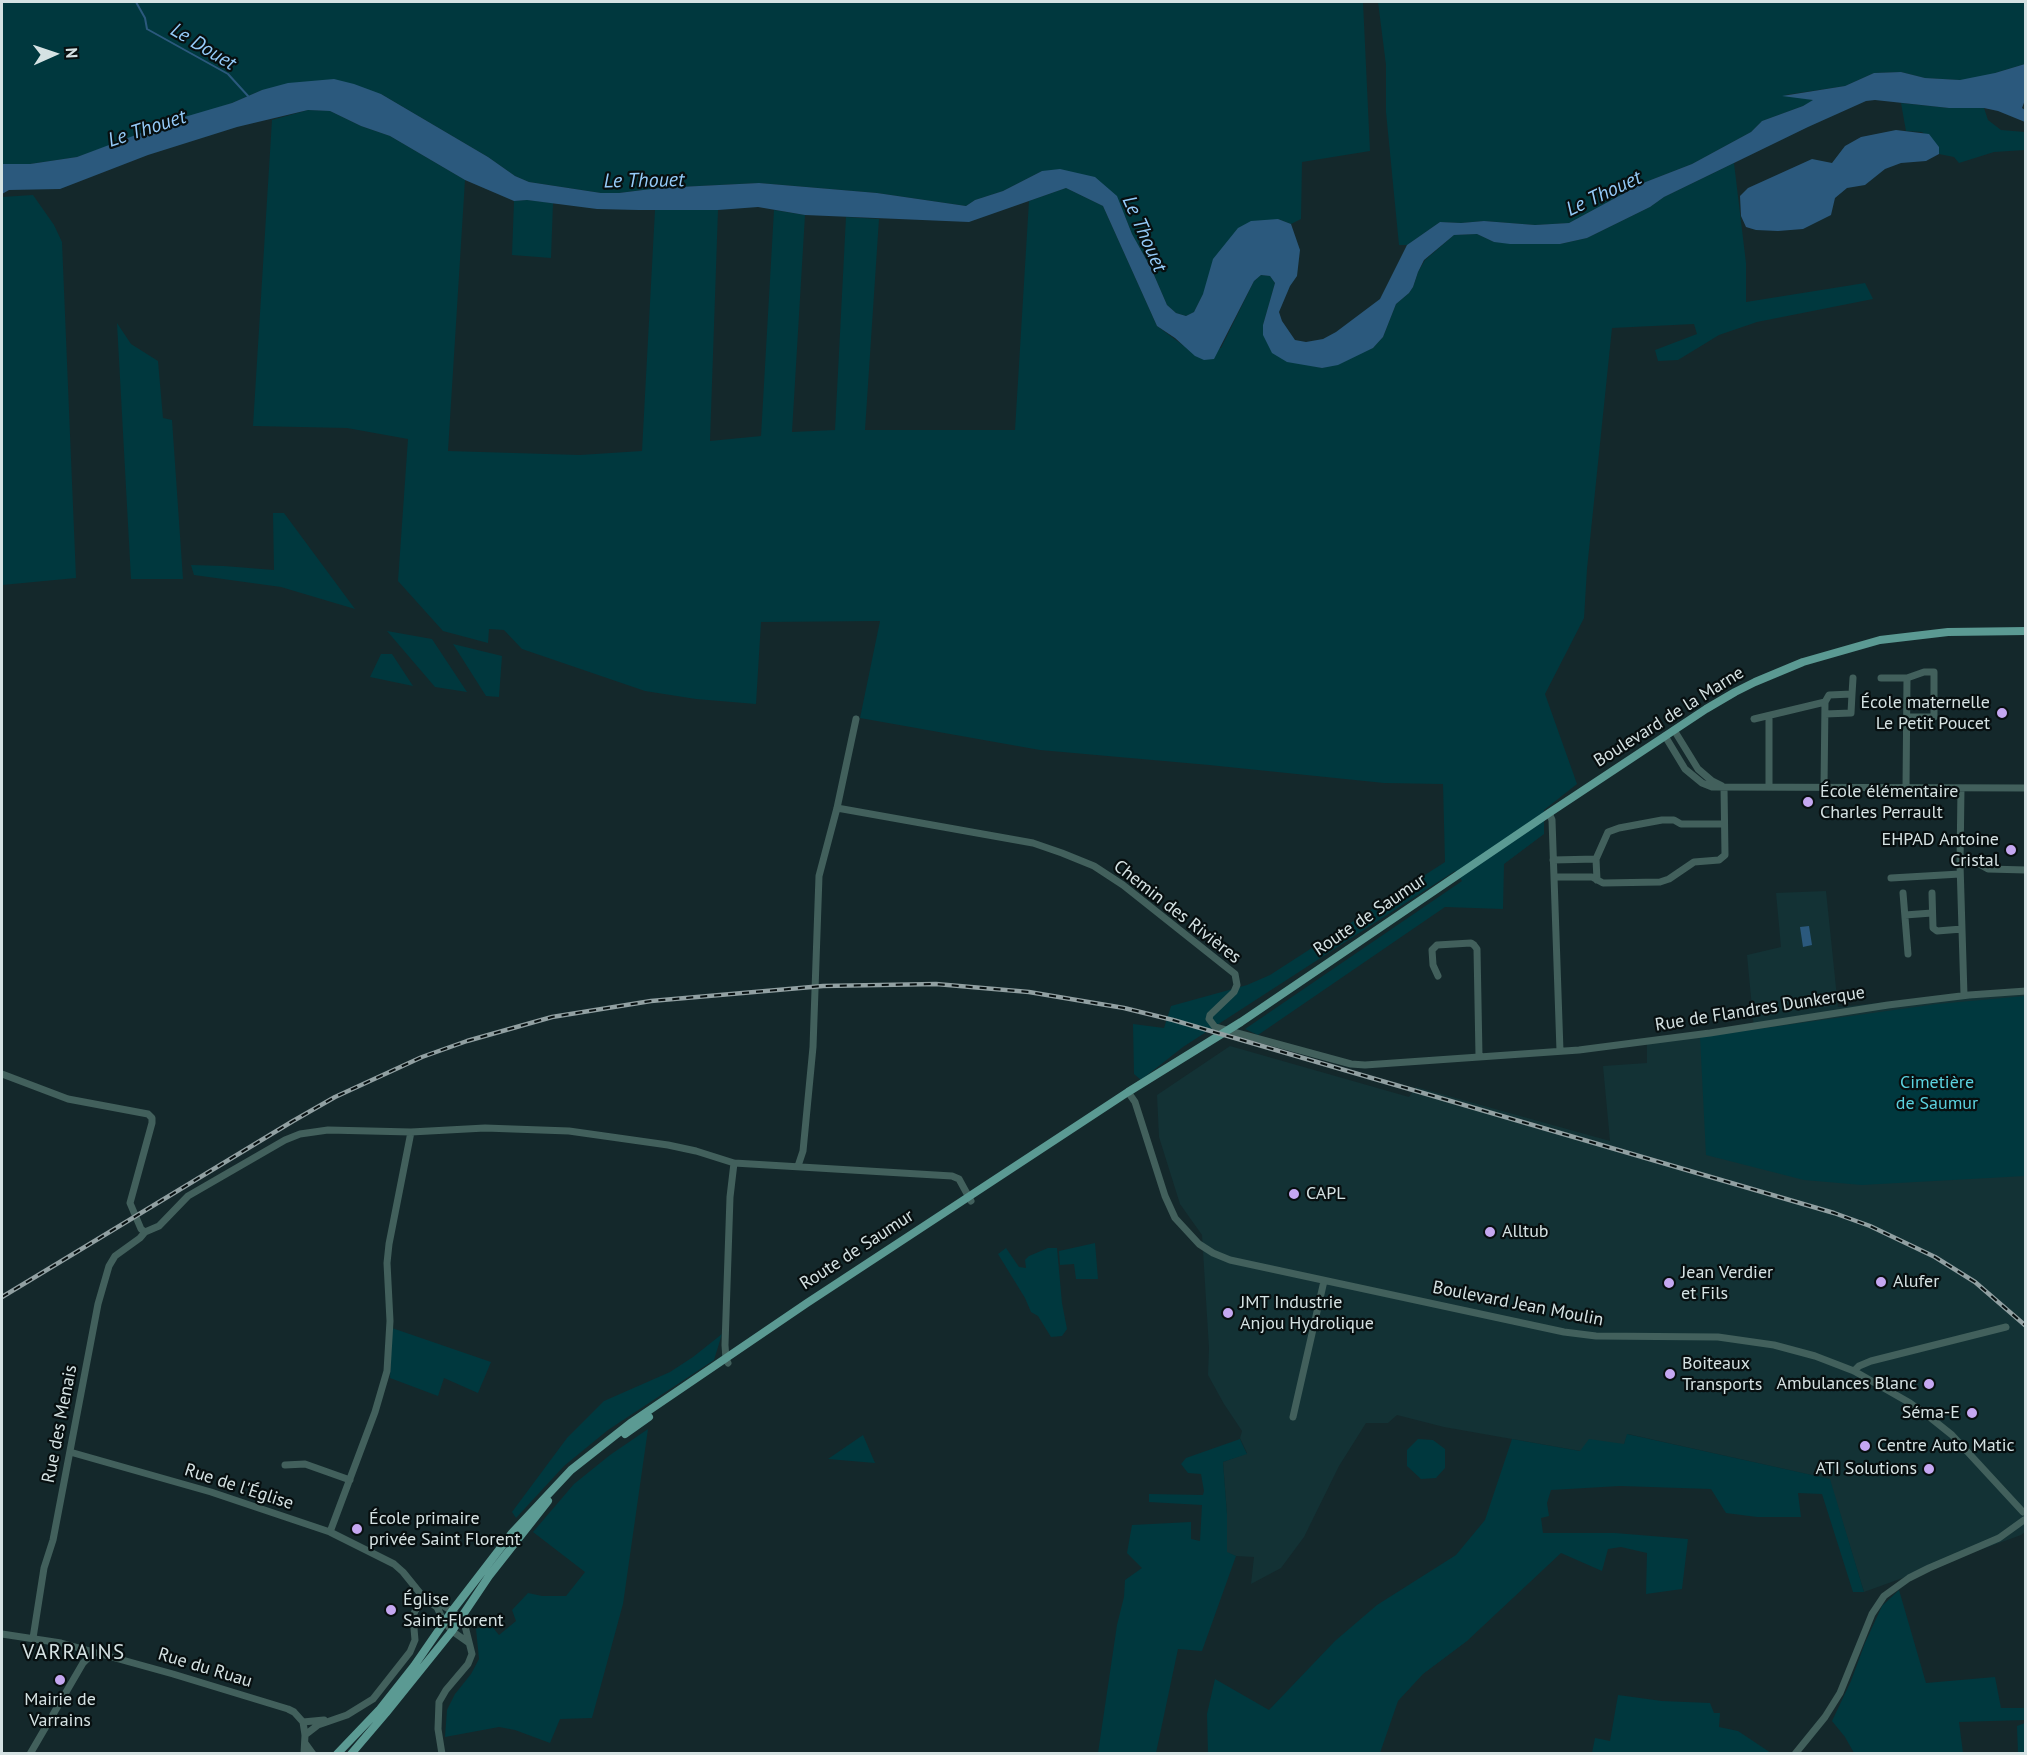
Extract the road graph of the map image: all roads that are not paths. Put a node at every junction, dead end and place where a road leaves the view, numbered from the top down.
1 (2025, 632) edge
2 (1852, 678) dead end
3 (1881, 678) dead end
4 (1907, 678) junction
5 (1852, 694) junction
6 (1825, 702) junction
7 (1825, 714) junction
8 (1770, 716) junction
9 (1906, 717) junction
10 (856, 719) dead end
11 (1754, 719) dead end
12 (1674, 730) junction
13 (1665, 736) junction
14 (1724, 787) junction
15 (1770, 787) junction
16 (1824, 788) junction
17 (1906, 788) junction
18 (1961, 788) junction
19 (2025, 788) edge
20 (837, 808) junction
21 (1549, 813) junction
22 (1724, 824) junction
23 (1596, 859) junction
24 (1553, 860) junction
25 (1960, 864) junction
26 (2025, 870) edge
27 (1960, 874) junction
28 (1554, 877) junction
29 (1891, 878) dead end
30 (1597, 880) junction
31 (1903, 893) dead end
32 (1932, 893) dead end
33 (1932, 913) junction
34 (1905, 915) junction
35 (1962, 929) junction
36 (1908, 954) dead end
37 (1438, 976) dead end
38 (2025, 991) edge
39 (1964, 995) junction
40 (1560, 1051) junction
41 (1479, 1056) junction
42 (2, 1074) edge
43 (1129, 1095) junction
44 (411, 1132) junction
45 (734, 1163) junction
46 (798, 1166) junction
47 (970, 1199) junction
48 (145, 1232) junction
49 (1324, 1281) junction
50 (2006, 1327) dead end
51 (727, 1361) junction
52 (1854, 1371) junction
53 (1293, 1417) dead end
54 (70, 1452) junction
55 (285, 1465) dead end
56 (350, 1480) junction
57 (541, 1504) junction
58 (2025, 1516) edge
59 (330, 1532) junction
60 (424, 1598) junction
61 (452, 1611) junction
62 (461, 1618) junction
63 (444, 1621) junction
64 (452, 1631) junction
65 (2, 1634) edge
66 (33, 1638) junction
67 (469, 1642) junction
68 (94, 1652) junction
69 (330, 1720) junction
70 (303, 1722) junction
71 (305, 1739) junction
72 (30, 1754) edge
73 (304, 1754) edge
74 (313, 1754) edge
75 (337, 1754) edge
76 (351, 1754) edge
77 (442, 1754) edge
78 (1795, 1754) edge

1 - 12 main road, Boulevard de la Marne
2 - 5 street
3 - 4 street
4 - 9 street
4 - 9 street
5 - 6 street
5 - 7 street
6 - 7 street
6 - 8 street
7 - 16 street
8 - 11 street
8 - 15 street
9 - 17 street
10 - 20 street
12 - 13 main road, Boulevard de la Marne
12 - 14 street
13 - 14 street
13 - 21 main road, Boulevard de la Marne
14 - 15 street
14 - 22 street
15 - 16 street
16 - 17 street
17 - 18 street
18 - 19 street
18 - 25 street
20 - 41 street, Chemin des Rivières
20 - 46 street
21 - 24 street
21 - 43 main road, Route de Saumur
22 - 23 street
22 - 30 street
23 - 24 street
23 - 30 street
24 - 28 street
25 - 26 street
25 - 27 street
27 - 29 street
27 - 35 street
28 - 30 street
28 - 40 street
31 - 34 street
32 - 33 street
33 - 34 street
33 - 35 street
34 - 36 street
35 - 39 street
37 - 41 street
38 - 39 street, Rue de Flandres Dunkerque
39 - 40 street, Rue de Flandres Dunkerque
40 - 41 street, Chemin des Rivières
42 - 48 street
43 - 47 main road, Route de Saumur
43 - 49 street, Boulevard Jean Moulin
44 - 45 street, Rue des Menais
44 - 48 street, Rue des Menais
44 - 56 street
45 - 46 street, Rue des Menais
45 - 51 street
46 - 47 street, Rue des Menais
47 - 51 main road, Route de Saumur
48 - 54 street, Rue des Menais
49 - 52 street, Boulevard Jean Moulin
49 - 53 street
50 - 52 street
51 - 57 main road, Route de Saumur
52 - 58 street, Boulevard Jean Moulin
54 - 59 street, Rue de l'Église
54 - 66 street, Rue des Menais
55 - 56 street
56 - 59 street
57 - 61 main road
57 - 62 main road
58 - 78 street
59 - 60 street, Rue de l'Église
60 - 61 street
60 - 63 street
60 - 69 street
61 - 62 street
61 - 63 main road
62 - 64 main road
62 - 67 street
63 - 64 street
63 - 75 main road
64 - 67 street
64 - 76 main road
65 - 66 street, Rue du Ruau
66 - 68 street, Rue du Ruau
67 - 77 street
68 - 70 street, Rue du Ruau
68 - 72 street
69 - 70 street
69 - 71 street
70 - 71 street
71 - 73 street
71 - 74 street

